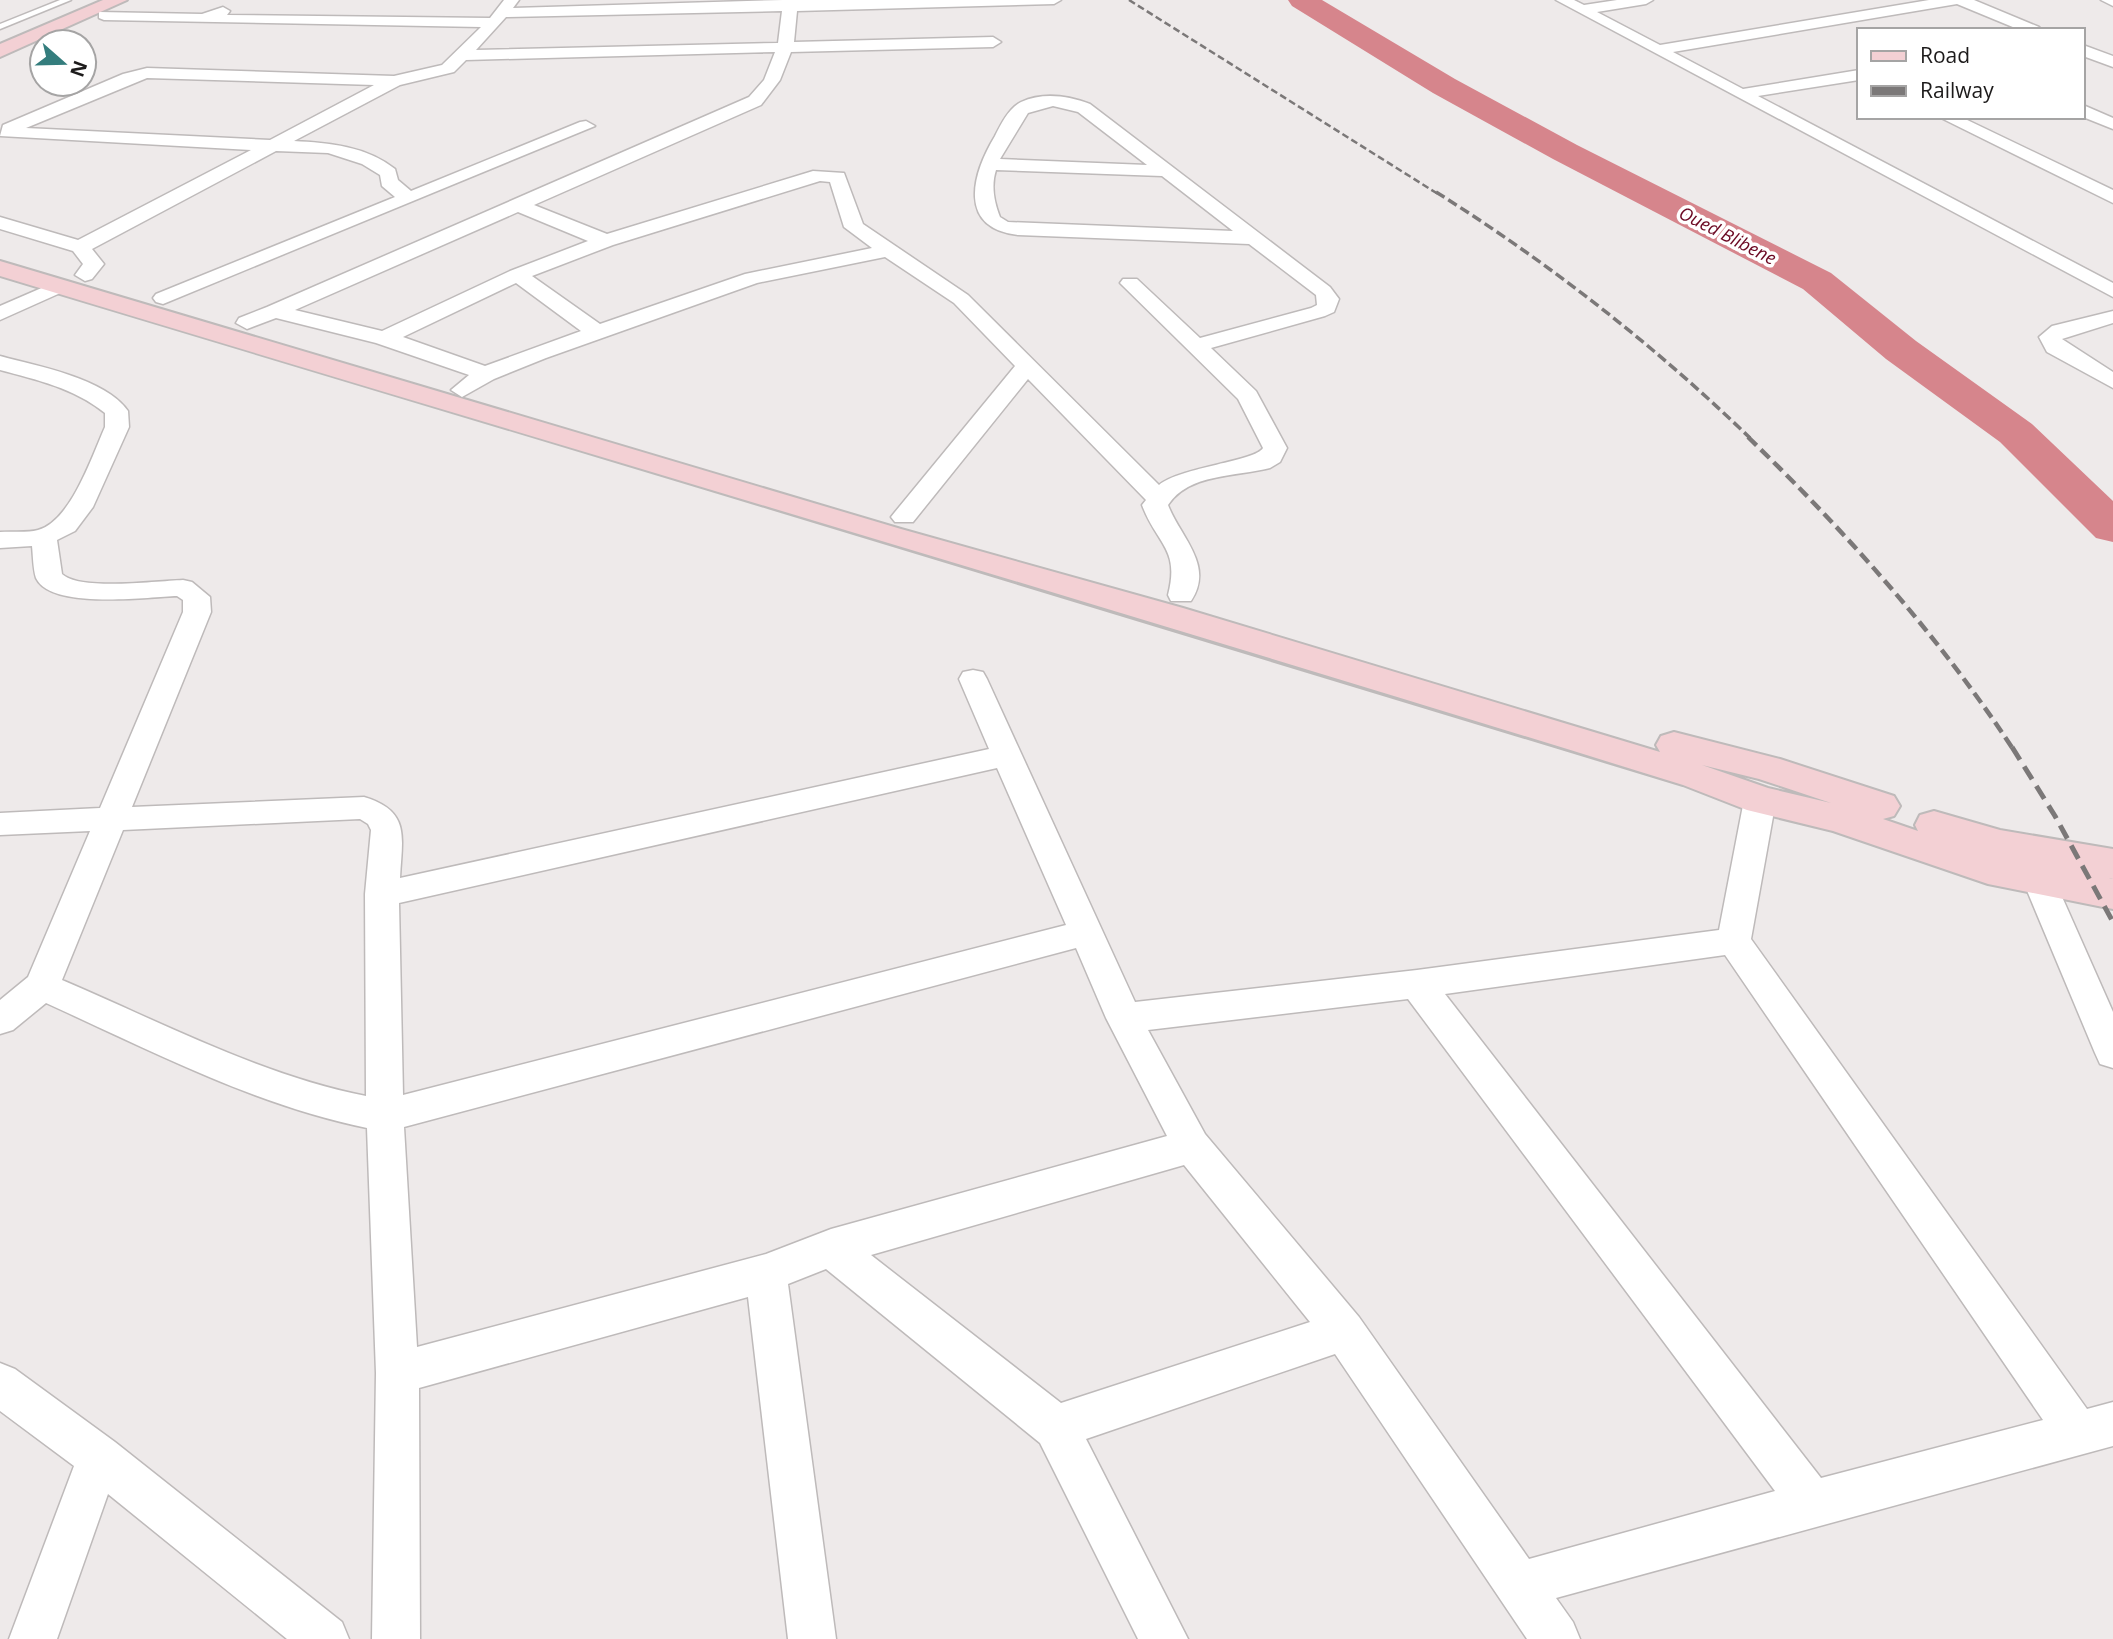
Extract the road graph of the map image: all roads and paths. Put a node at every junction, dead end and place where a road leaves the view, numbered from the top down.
1 (67, 0) edge
2 (118, 0) edge
3 (139, 0) edge
4 (1054, 0) edge
5 (1563, 0) edge
6 (1646, 0) edge
7 (1955, 0) edge
8 (1961, 0) edge
9 (2108, 0) edge
10 (2113, 2) edge
11 (790, 4) edge
12 (239, 5) dead end
13 (1581, 10) junction
14 (503, 12) edge
15 (104, 15) junction
16 (204, 19) junction
17 (0, 27) edge
18 (74, 28) edge
19 (2029, 28) edge
20 (993, 42) dead end
21 (28, 48) edge
22 (784, 48) junction
23 (1658, 50) junction
24 (0, 51) edge
25 (2085, 51) edge
26 (464, 55) junction
27 (0, 61) edge
28 (2113, 62) edge
29 (1857, 75) edge
30 (395, 81) junction
31 (1742, 94) junction
32 (2085, 111) edge
33 (1951, 119) edge
34 (2113, 124) edge
35 (586, 127) dead end
36 (2, 132) edge
37 (274, 145) junction
38 (990, 164) junction
39 (1166, 171) junction
40 (2113, 197) edge
41 (408, 198) junction
42 (518, 205) junction
43 (0, 223) edge
44 (1254, 239) junction
45 (606, 241) junction
46 (0, 251) edge
47 (886, 251) junction
48 (0, 268) edge
49 (72, 275) junction
50 (517, 275) junction
51 (1130, 283) dead end
52 (2113, 291) edge
53 (163, 298) junction
54 (0, 314) edge
55 (260, 317) junction
56 (2113, 317) edge
57 (596, 331) junction
58 (384, 338) junction
59 (1197, 345) junction
60 (0, 363) edge
61 (1027, 366) junction
62 (2113, 381) edge
63 (474, 382) junction
64 (1158, 498) junction
65 (899, 525) junction
66 (44, 537) junction
67 (0, 540) edge
68 (1181, 596) junction
69 (973, 679) dead end
70 (1008, 755) junction
71 (1761, 787) junction
72 (113, 819) junction
73 (0, 824) edge
74 (2113, 864) edge
75 (2039, 881) junction
76 (382, 894) junction
77 (2113, 894) edge
78 (1088, 932) junction
79 (1734, 941) junction
80 (1417, 984) junction
81 (42, 986) junction
82 (1124, 1018) junction
83 (0, 1020) edge
84 (2113, 1052) edge
85 (385, 1116) junction
86 (1192, 1146) junction
87 (831, 1248) junction
88 (766, 1273) junction
89 (1344, 1331) junction
90 (397, 1373) junction
91 (0, 1384) edge
92 (1056, 1427) junction
93 (2095, 1429) edge
94 (99, 1458) junction
95 (1812, 1503) junction
96 (1519, 1585) junction
97 (33, 1639) edge
98 (325, 1639) edge
99 (396, 1639) edge
100 (812, 1639) edge
101 (1164, 1639) edge
102 (1556, 1639) edge

1 - 17 lane
2 - 24 main road
3 - 15 main road
4 - 11 street
5 - 13 street
6 - 13 street
7 - 23 street
8 - 19 street
9 - 10 street
11 - 14 street
11 - 22 street
12 - 16 street
13 - 23 street
14 - 16 street
14 - 26 street
15 - 16 street
15 - 18 main road
20 - 22 street
21 - 27 main road
22 - 26 street
22 - 42 street
23 - 31 street
25 - 28 street
26 - 30 street
29 - 31 street
30 - 36 street
30 - 37 street
31 - 52 street
32 - 34 street
33 - 40 street
35 - 41 street
36 - 37 street
37 - 41 street
37 - 49 street
38 - 39 street
38 - 39 street
38 - 44 street
39 - 44 street
41 - 53 street
42 - 45 street
42 - 55 street
43 - 49 street
44 - 59 street
45 - 47 street
45 - 50 street
46 - 49 main road
47 - 57 street
47 - 61 street
48 - 49 main road
49 - 53 main road
49 - 54 street
49 - 65 main road
50 - 57 street
50 - 58 street
51 - 59 street
53 - 55 main road
55 - 58 street
55 - 63 main road
56 - 62 street
57 - 63 street
58 - 63 street
59 - 64 street
60 - 66 street
61 - 64 street
61 - 65 street
63 - 65 main road
64 - 68 street
65 - 68 main road
65 - 71 main road
66 - 67 street
66 - 72 street
68 - 71 main road
69 - 70 street
70 - 76 street
70 - 78 street
71 - 74 main road
71 - 75 main road
71 - 79 street
72 - 73 street
72 - 76 street
72 - 81 street
75 - 77 main road
75 - 84 street
76 - 85 street
78 - 82 street
78 - 85 street
79 - 80 street
79 - 93 street
80 - 82 street
80 - 95 street
81 - 83 street
81 - 85 street
82 - 86 street
85 - 90 street
86 - 87 street
86 - 89 street
87 - 88 street
87 - 92 street
88 - 90 street
88 - 100 street
89 - 92 street
89 - 96 street
90 - 99 street
91 - 94 street
92 - 101 street
93 - 95 street
94 - 97 street
94 - 98 street
95 - 96 street
96 - 102 street

